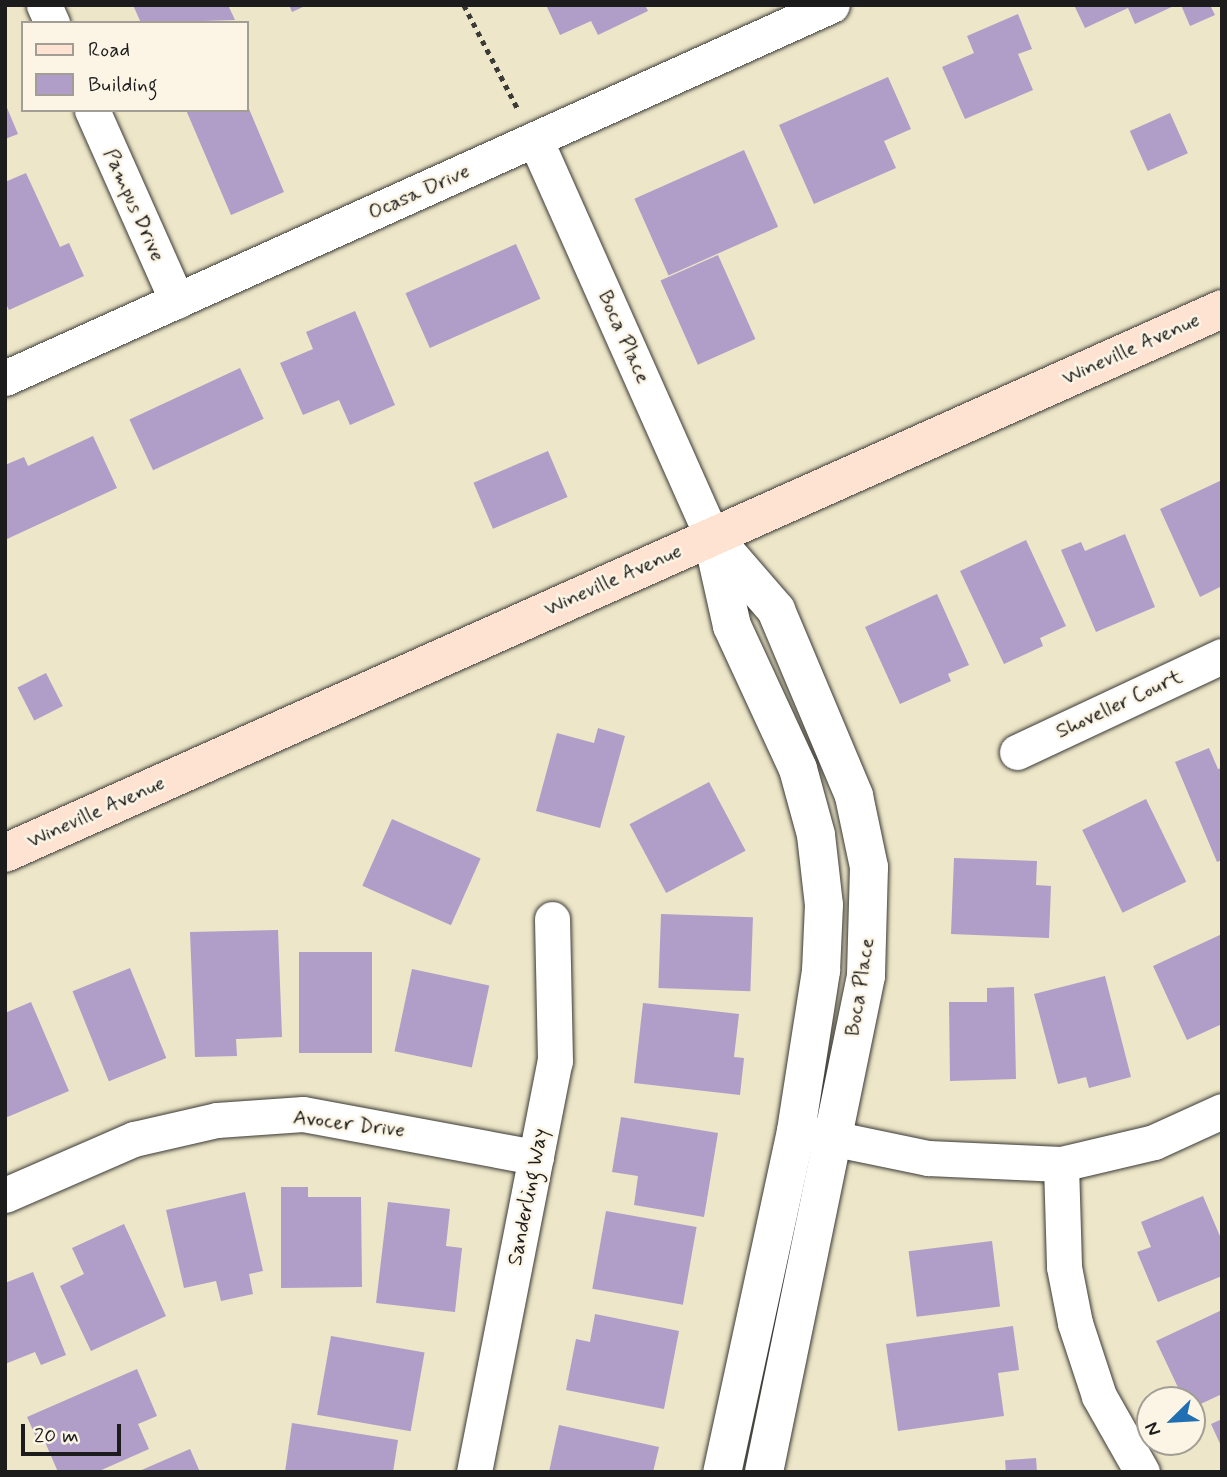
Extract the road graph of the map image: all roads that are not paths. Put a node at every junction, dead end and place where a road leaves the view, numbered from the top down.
1 (44, 5) edge
2 (832, 5) edge
3 (51, 21) edge
4 (93, 112) edge
5 (535, 139) junction
6 (177, 300) junction
7 (1222, 309) edge
8 (5, 378) edge
9 (712, 536) junction
10 (1222, 656) edge
11 (1017, 752) dead end
12 (5, 853) edge
13 (552, 919) dead end
14 (1222, 1111) edge
15 (813, 1135) junction
16 (536, 1157) junction
17 (1061, 1164) junction
18 (5, 1195) edge
19 (474, 1472) edge
20 (722, 1472) edge
21 (764, 1472) edge
22 (1142, 1472) edge

1 - 3 street
2 - 5 street, Ocasa Drive
4 - 6 street, Pampus Drive
5 - 6 street, Ocasa Drive
5 - 9 street, Boca Place
6 - 8 street, Ocasa Drive
7 - 9 main road, Wineville Avenue
9 - 12 main road, Wineville Avenue
9 - 15 street, Boca Place
10 - 11 street, Shoveller Court
13 - 16 street, Sanderling Way
14 - 17 street
15 - 17 street
15 - 20 street, Boca Place
15 - 21 street, Boca Place
16 - 18 street, Avocer Drive
16 - 19 street, Sanderling Way
17 - 22 street

